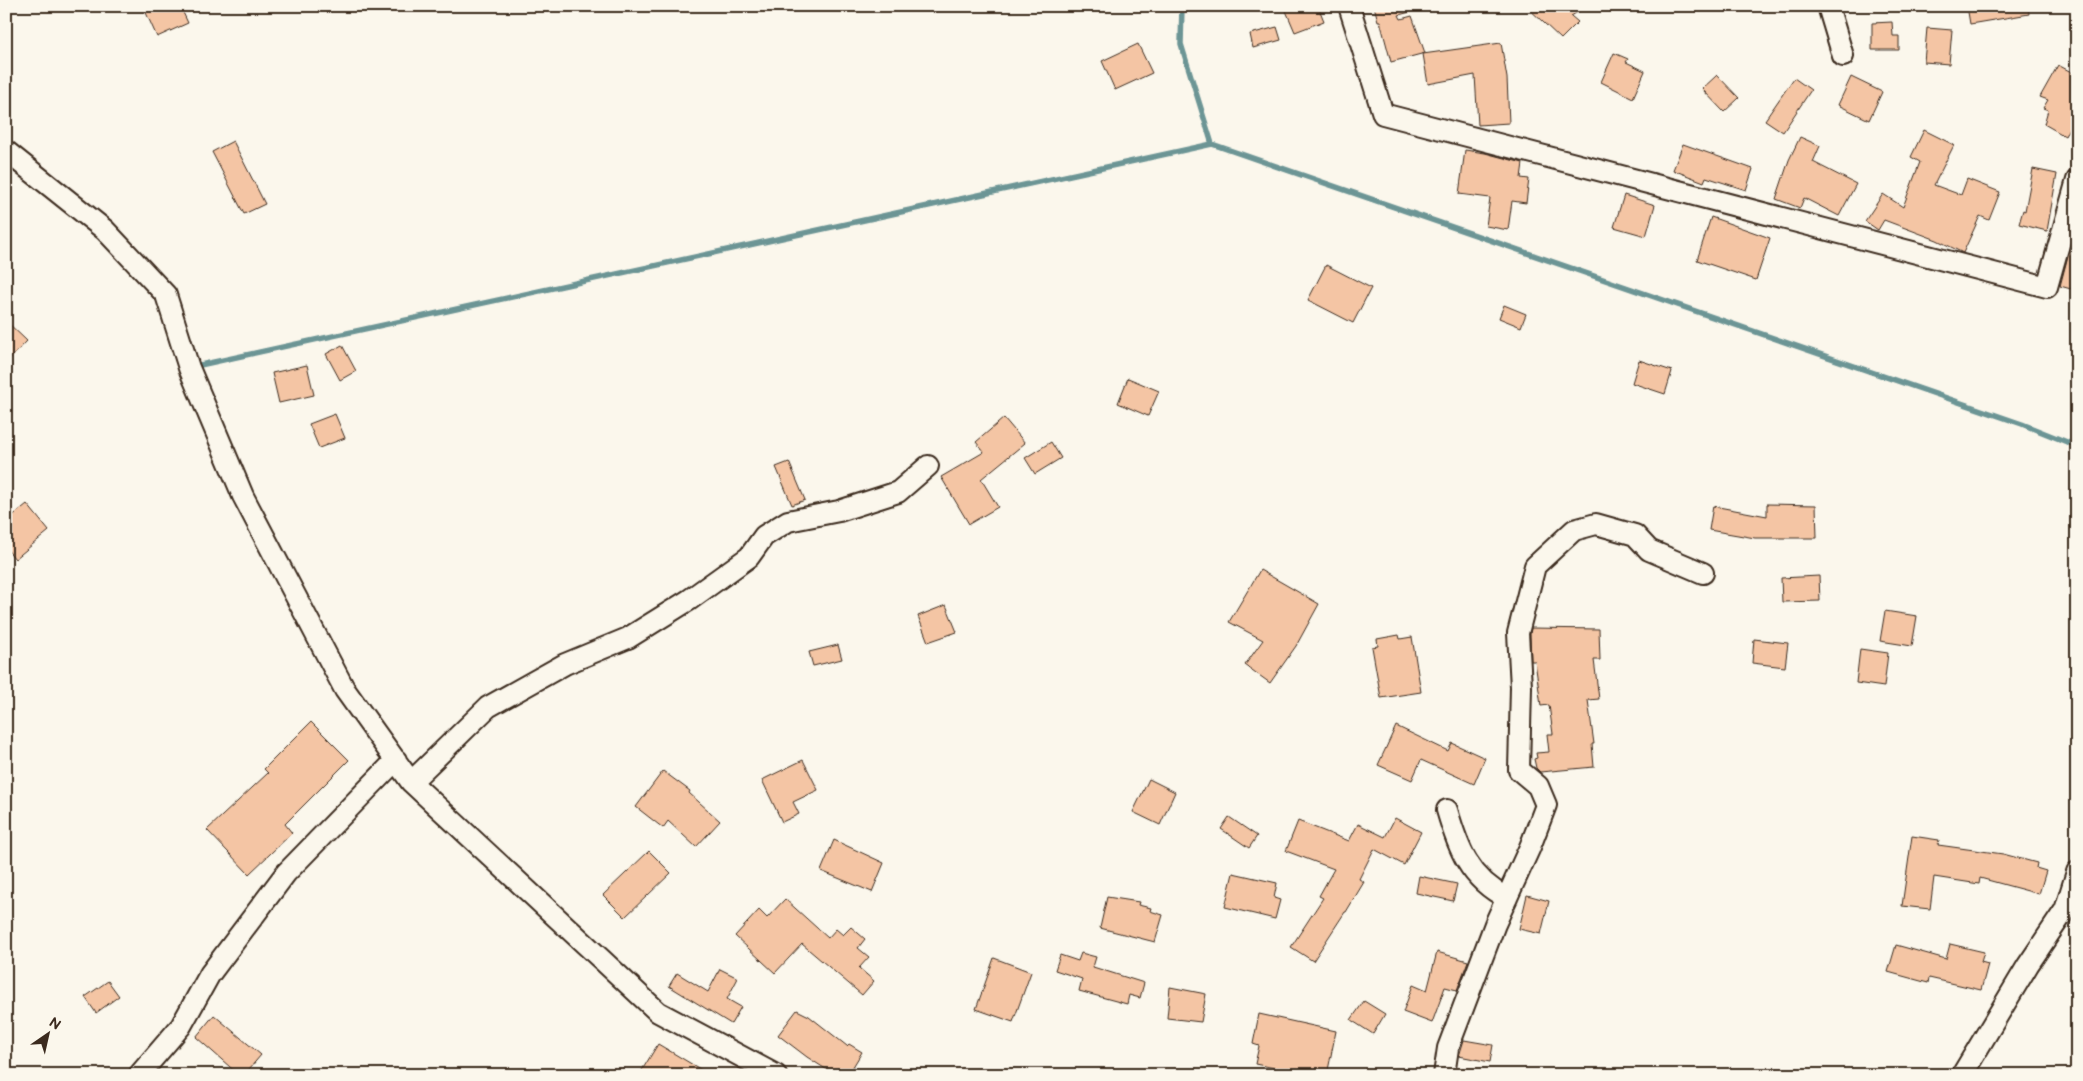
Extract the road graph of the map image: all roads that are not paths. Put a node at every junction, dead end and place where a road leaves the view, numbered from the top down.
1 (1350, 6) edge
2 (1828, 6) edge
3 (1843, 56) dead end
4 (6, 151) edge
5 (2077, 180) edge
6 (928, 466) dead end
7 (1702, 573) dead end
8 (396, 760) junction
9 (411, 782) junction
10 (1448, 810) dead end
11 (2077, 872) edge
12 (1507, 898) junction
13 (139, 1075) edge
14 (776, 1075) edge
15 (1444, 1075) edge
16 (1962, 1075) edge

1 - 5 street
2 - 3 street
4 - 8 street
6 - 9 street
7 - 12 street
8 - 9 street
8 - 13 street
9 - 14 street
10 - 12 street
11 - 16 street
12 - 15 street

